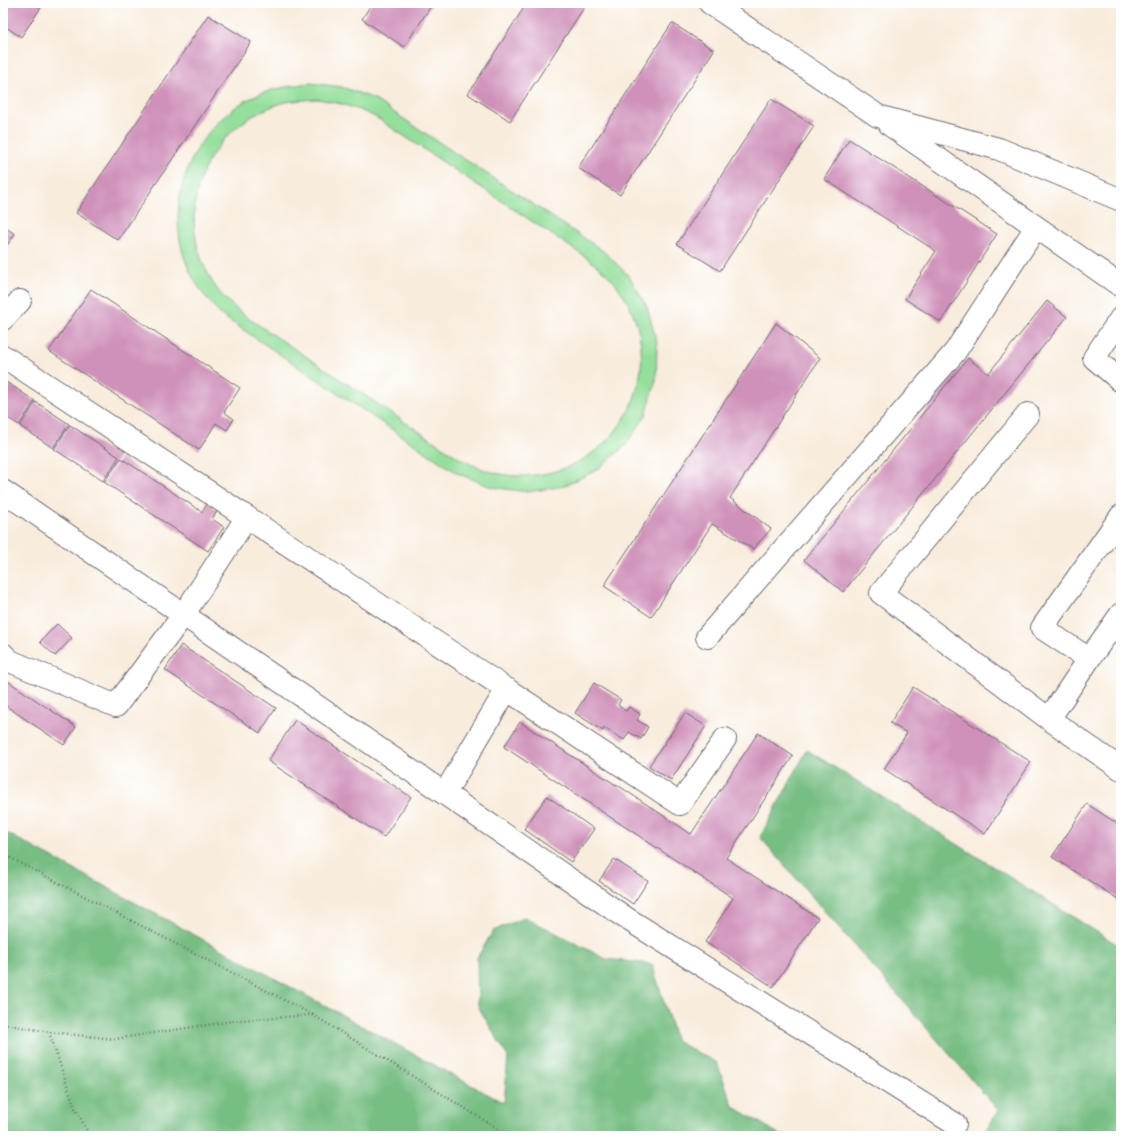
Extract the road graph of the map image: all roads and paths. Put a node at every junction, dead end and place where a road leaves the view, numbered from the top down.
1 (710, 3) edge
2 (878, 116) junction
3 (1121, 200) edge
4 (1036, 227) junction
5 (1121, 286) edge
6 (20, 301) dead end
7 (1121, 318) edge
8 (3, 320) edge
9 (3, 356) edge
10 (1121, 381) edge
11 (1028, 414) dead end
12 (3, 491) edge
13 (1121, 516) edge
14 (247, 517) junction
15 (184, 614) junction
16 (1121, 614) edge
17 (707, 637) dead end
18 (3, 654) edge
19 (1089, 659) junction
20 (507, 689) junction
21 (1049, 719) junction
22 (724, 739) dead end
23 (1121, 769) edge
24 (445, 793) junction
25 (3, 854) edge
26 (313, 1015) junction
27 (3, 1024) edge
28 (49, 1032) junction
29 (955, 1124) dead end
30 (90, 1136) edge
31 (510, 1136) edge

1 - 2 lane
2 - 3 lane
2 - 4 lane
4 - 5 lane
4 - 17 lane
6 - 8 lane
7 - 10 lane
9 - 14 lane
11 - 21 lane
12 - 15 lane
13 - 19 lane
14 - 15 lane
14 - 20 lane
15 - 18 lane
15 - 24 lane
16 - 19 lane
19 - 21 lane
20 - 22 lane
20 - 24 lane
21 - 23 lane
24 - 29 lane
25 - 26 path
26 - 28 path
26 - 31 path
27 - 28 path
28 - 30 path

